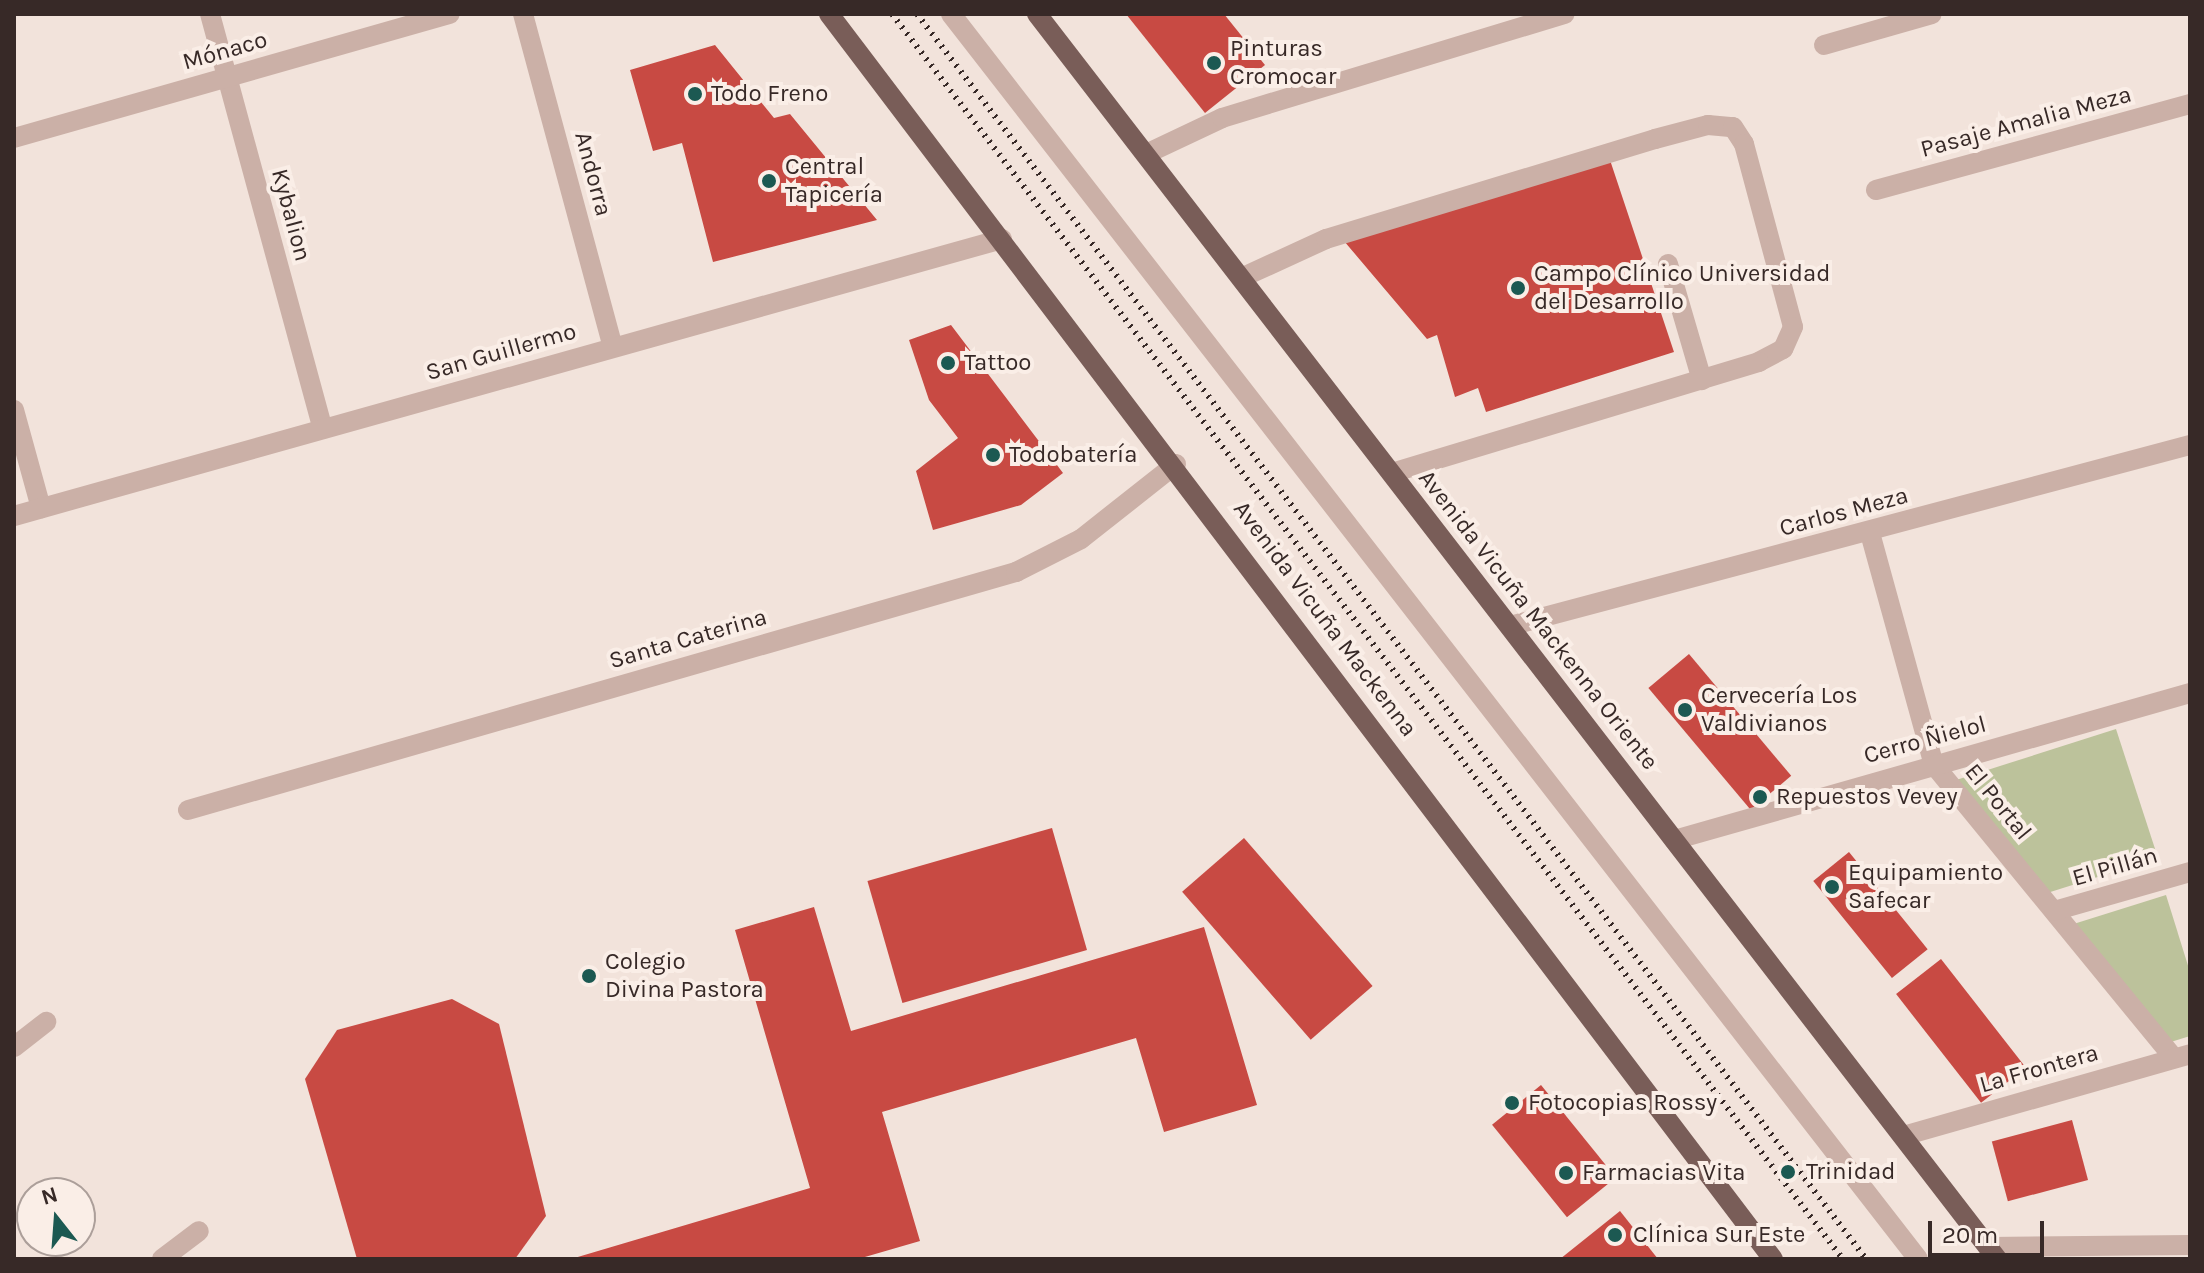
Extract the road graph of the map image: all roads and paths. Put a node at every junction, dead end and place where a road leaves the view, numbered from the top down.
1 (210, 14) edge
2 (450, 14) edge
3 (523, 14) edge
4 (829, 14) edge
5 (951, 14) edge
6 (1037, 14) edge
7 (1565, 14) edge
8 (1932, 14) edge
9 (1824, 45) dead end
10 (227, 77) junction
11 (2190, 104) edge
12 (14, 138) edge
13 (1146, 154) junction
14 (1876, 190) dead end
15 (1002, 239) junction
16 (1668, 264) dead end
17 (1243, 277) junction
18 (613, 347) junction
19 (1702, 380) junction
20 (14, 410) edge
21 (323, 429) junction
22 (2190, 445) edge
23 (1176, 464) junction
24 (1392, 473) junction
25 (41, 508) junction
26 (14, 516) edge
27 (1870, 533) junction
28 (1510, 626) junction
29 (2190, 693) edge
30 (1934, 765) junction
31 (188, 810) dead end
32 (1674, 840) junction
33 (2190, 872) edge
34 (2054, 911) junction
35 (46, 1022) dead end
36 (14, 1047) edge
37 (2182, 1056) edge
38 (1903, 1136) junction
39 (199, 1231) dead end
40 (2095, 1242) junction
41 (2190, 1245) edge
42 (1993, 1253) edge
43 (162, 1259) edge
44 (1773, 1259) edge
45 (1918, 1259) edge
46 (2111, 1259) edge

1 - 10 street, Kybalion
2 - 10 street, Mónaco
3 - 18 street, Andorra
4 - 15 main road, Avenida Vicuña Mackenna
5 - 45 street
6 - 13 main road, Avenida Vicuña Mackenna Oriente
7 - 13 street
8 - 9 street
10 - 12 street, Mónaco
10 - 21 street, Kybalion
11 - 14 street, Pasaje Amalia Meza
13 - 17 main road, Avenida Vicuña Mackenna Oriente
15 - 18 street, San Guillermo
15 - 23 main road, Avenida Vicuña Mackenna
16 - 19 street
17 - 19 street
17 - 24 main road, Avenida Vicuña Mackenna Oriente
18 - 21 street, San Guillermo
19 - 24 street
20 - 25 street
21 - 25 street, San Guillermo
22 - 27 street, Carlos Meza
23 - 31 street, Santa Caterina
23 - 44 main road, Avenida Vicuña Mackenna
24 - 28 main road, Avenida Vicuña Mackenna Oriente
25 - 26 street, San Guillermo
27 - 28 street, Carlos Meza
27 - 30 street, El Portal
28 - 32 main road, Avenida Vicuña Mackenna Oriente
29 - 30 street, Cerro Ñielol
30 - 32 street, Cerro Ñielol
30 - 34 street, El Portal
32 - 38 main road, Avenida Vicuña Mackenna Oriente
33 - 34 street, El Pillán
34 - 37 street, El Portal
35 - 36 street
37 - 38 street, La Frontera
38 - 42 main road, Avenida Vicuña Mackenna Oriente
39 - 43 street
40 - 41 street
40 - 42 street
40 - 46 street

